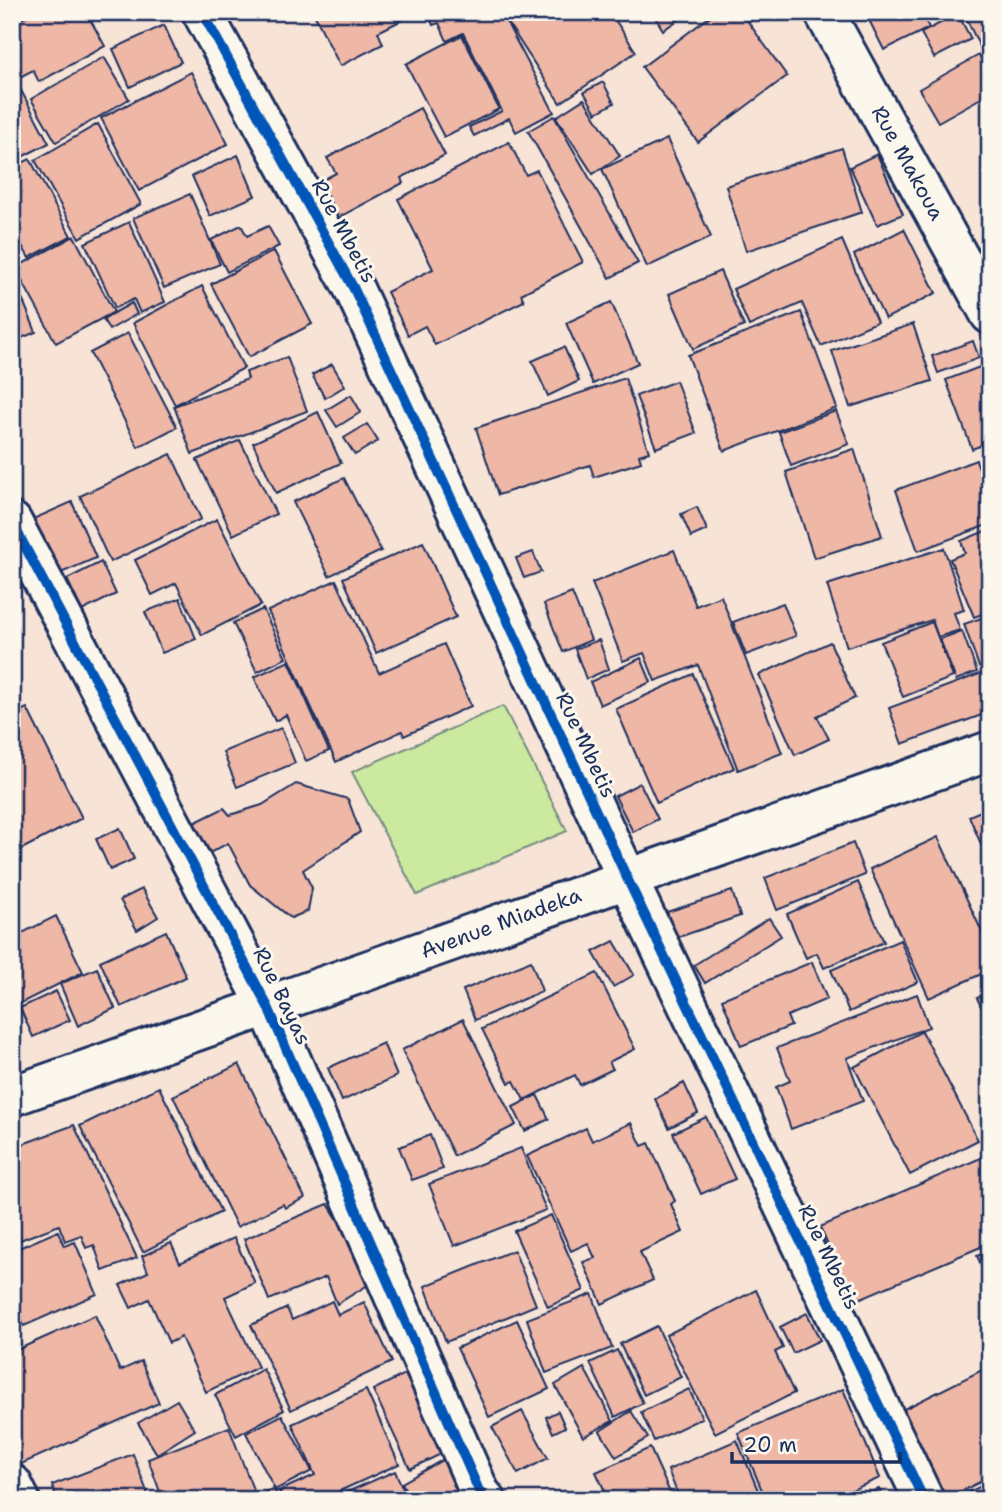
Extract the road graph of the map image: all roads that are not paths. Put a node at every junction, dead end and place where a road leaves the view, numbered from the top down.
1 (202, 12) edge
2 (824, 12) edge
3 (990, 314) edge
4 (12, 522) edge
5 (990, 751) edge
6 (627, 878) junction
7 (268, 1007) junction
8 (12, 1096) edge
9 (12, 1484) edge
10 (20, 1500) edge
11 (486, 1500) edge
12 (923, 1500) edge

1 - 6 street, Rue Mbetis
2 - 3 street, Rue Makoua
4 - 7 street, Rue Bayas
5 - 6 street, Avenue Miadeka
6 - 7 street, Avenue Miadeka
6 - 12 street, Rue Mbetis
7 - 8 street, Avenue Miadeka
7 - 11 street, Rue Bayas
9 - 10 street

